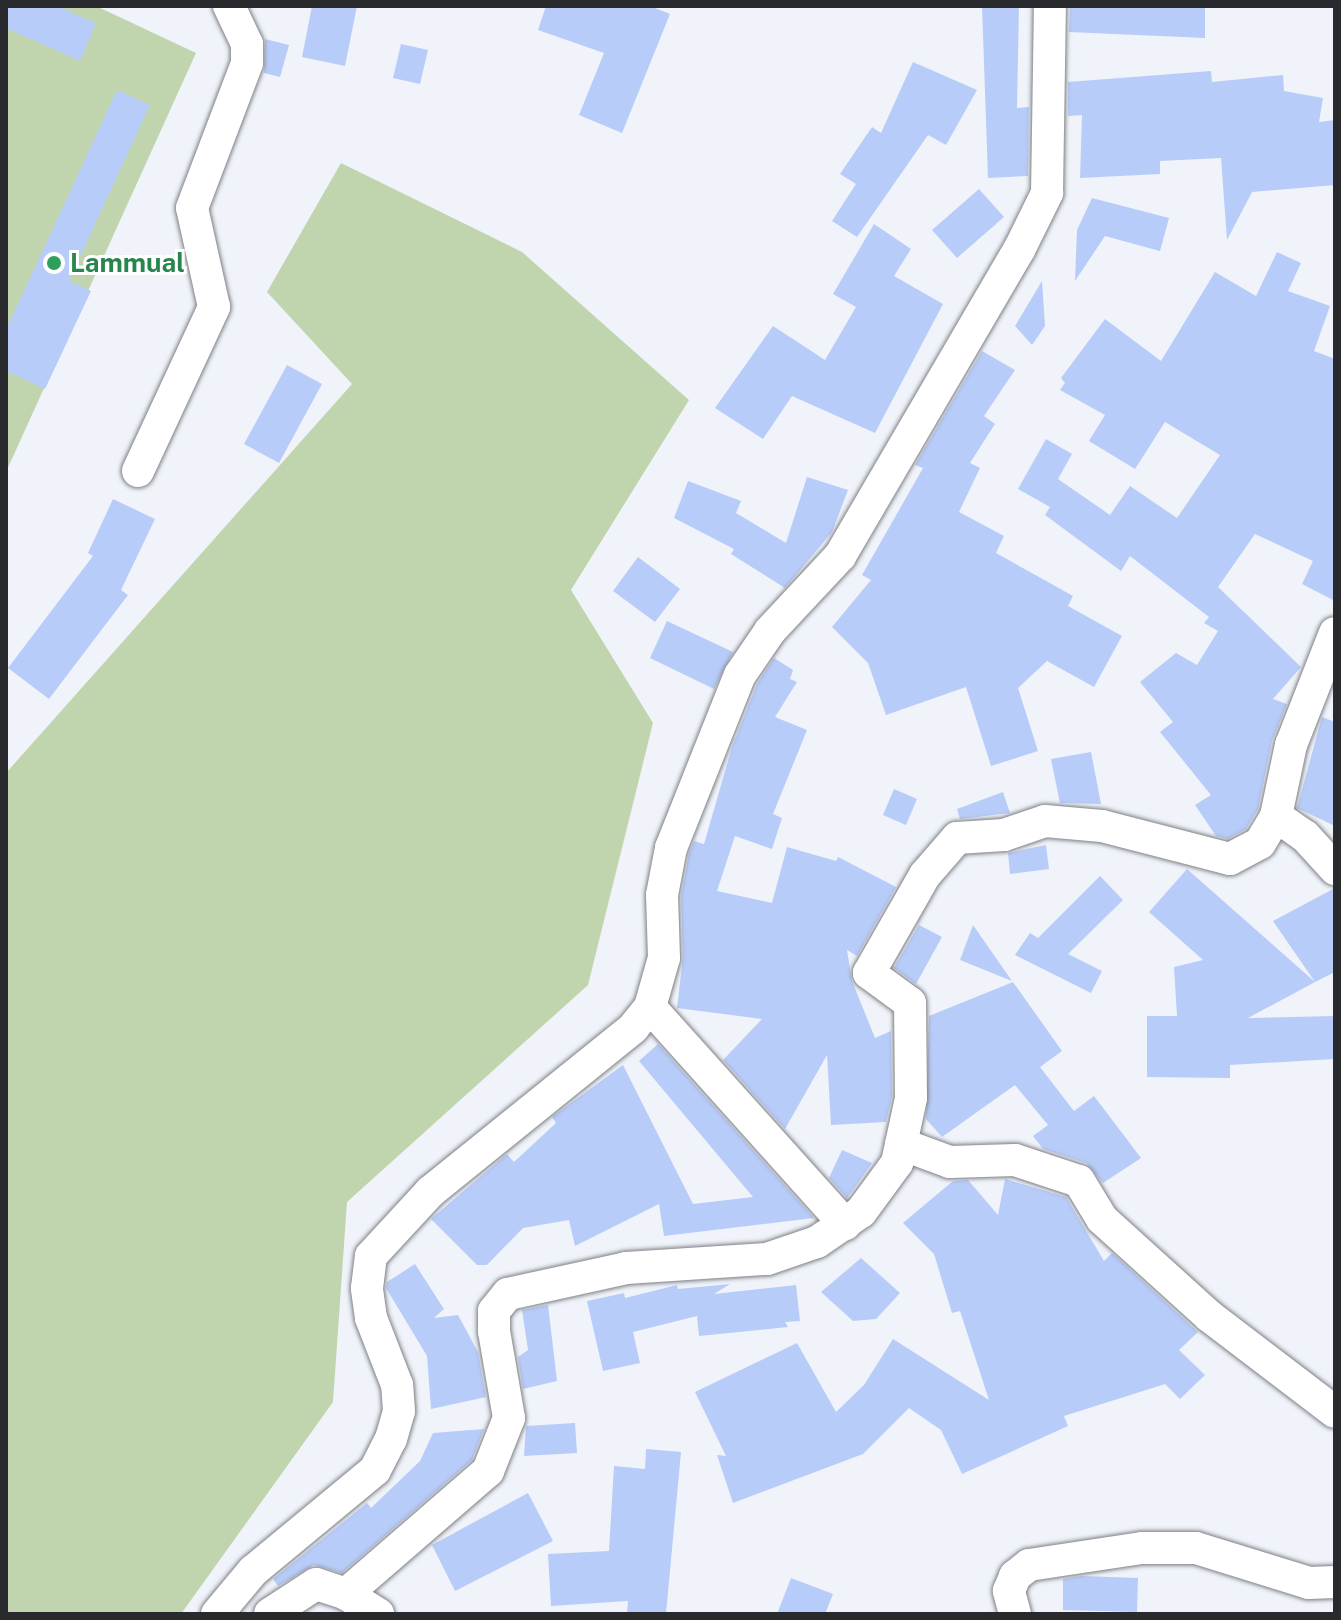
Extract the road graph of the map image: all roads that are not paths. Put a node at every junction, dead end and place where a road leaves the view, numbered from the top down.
1 (229, 6) edge
2 (1050, 6) edge
3 (138, 471) dead end
4 (1335, 633) edge
5 (1276, 816) junction
6 (1335, 869) edge
7 (650, 1007) junction
8 (901, 1144) junction
9 (845, 1224) junction
10 (1335, 1412) edge
11 (1335, 1582) edge
12 (346, 1594) junction
13 (217, 1614) edge
14 (270, 1614) edge
15 (378, 1614) edge
16 (1015, 1614) edge

1 - 3 street
2 - 7 street
4 - 5 street
5 - 6 street
5 - 8 street
7 - 9 street
7 - 13 street
8 - 9 street
8 - 10 street
9 - 12 street
11 - 16 street
12 - 14 street
12 - 15 street

